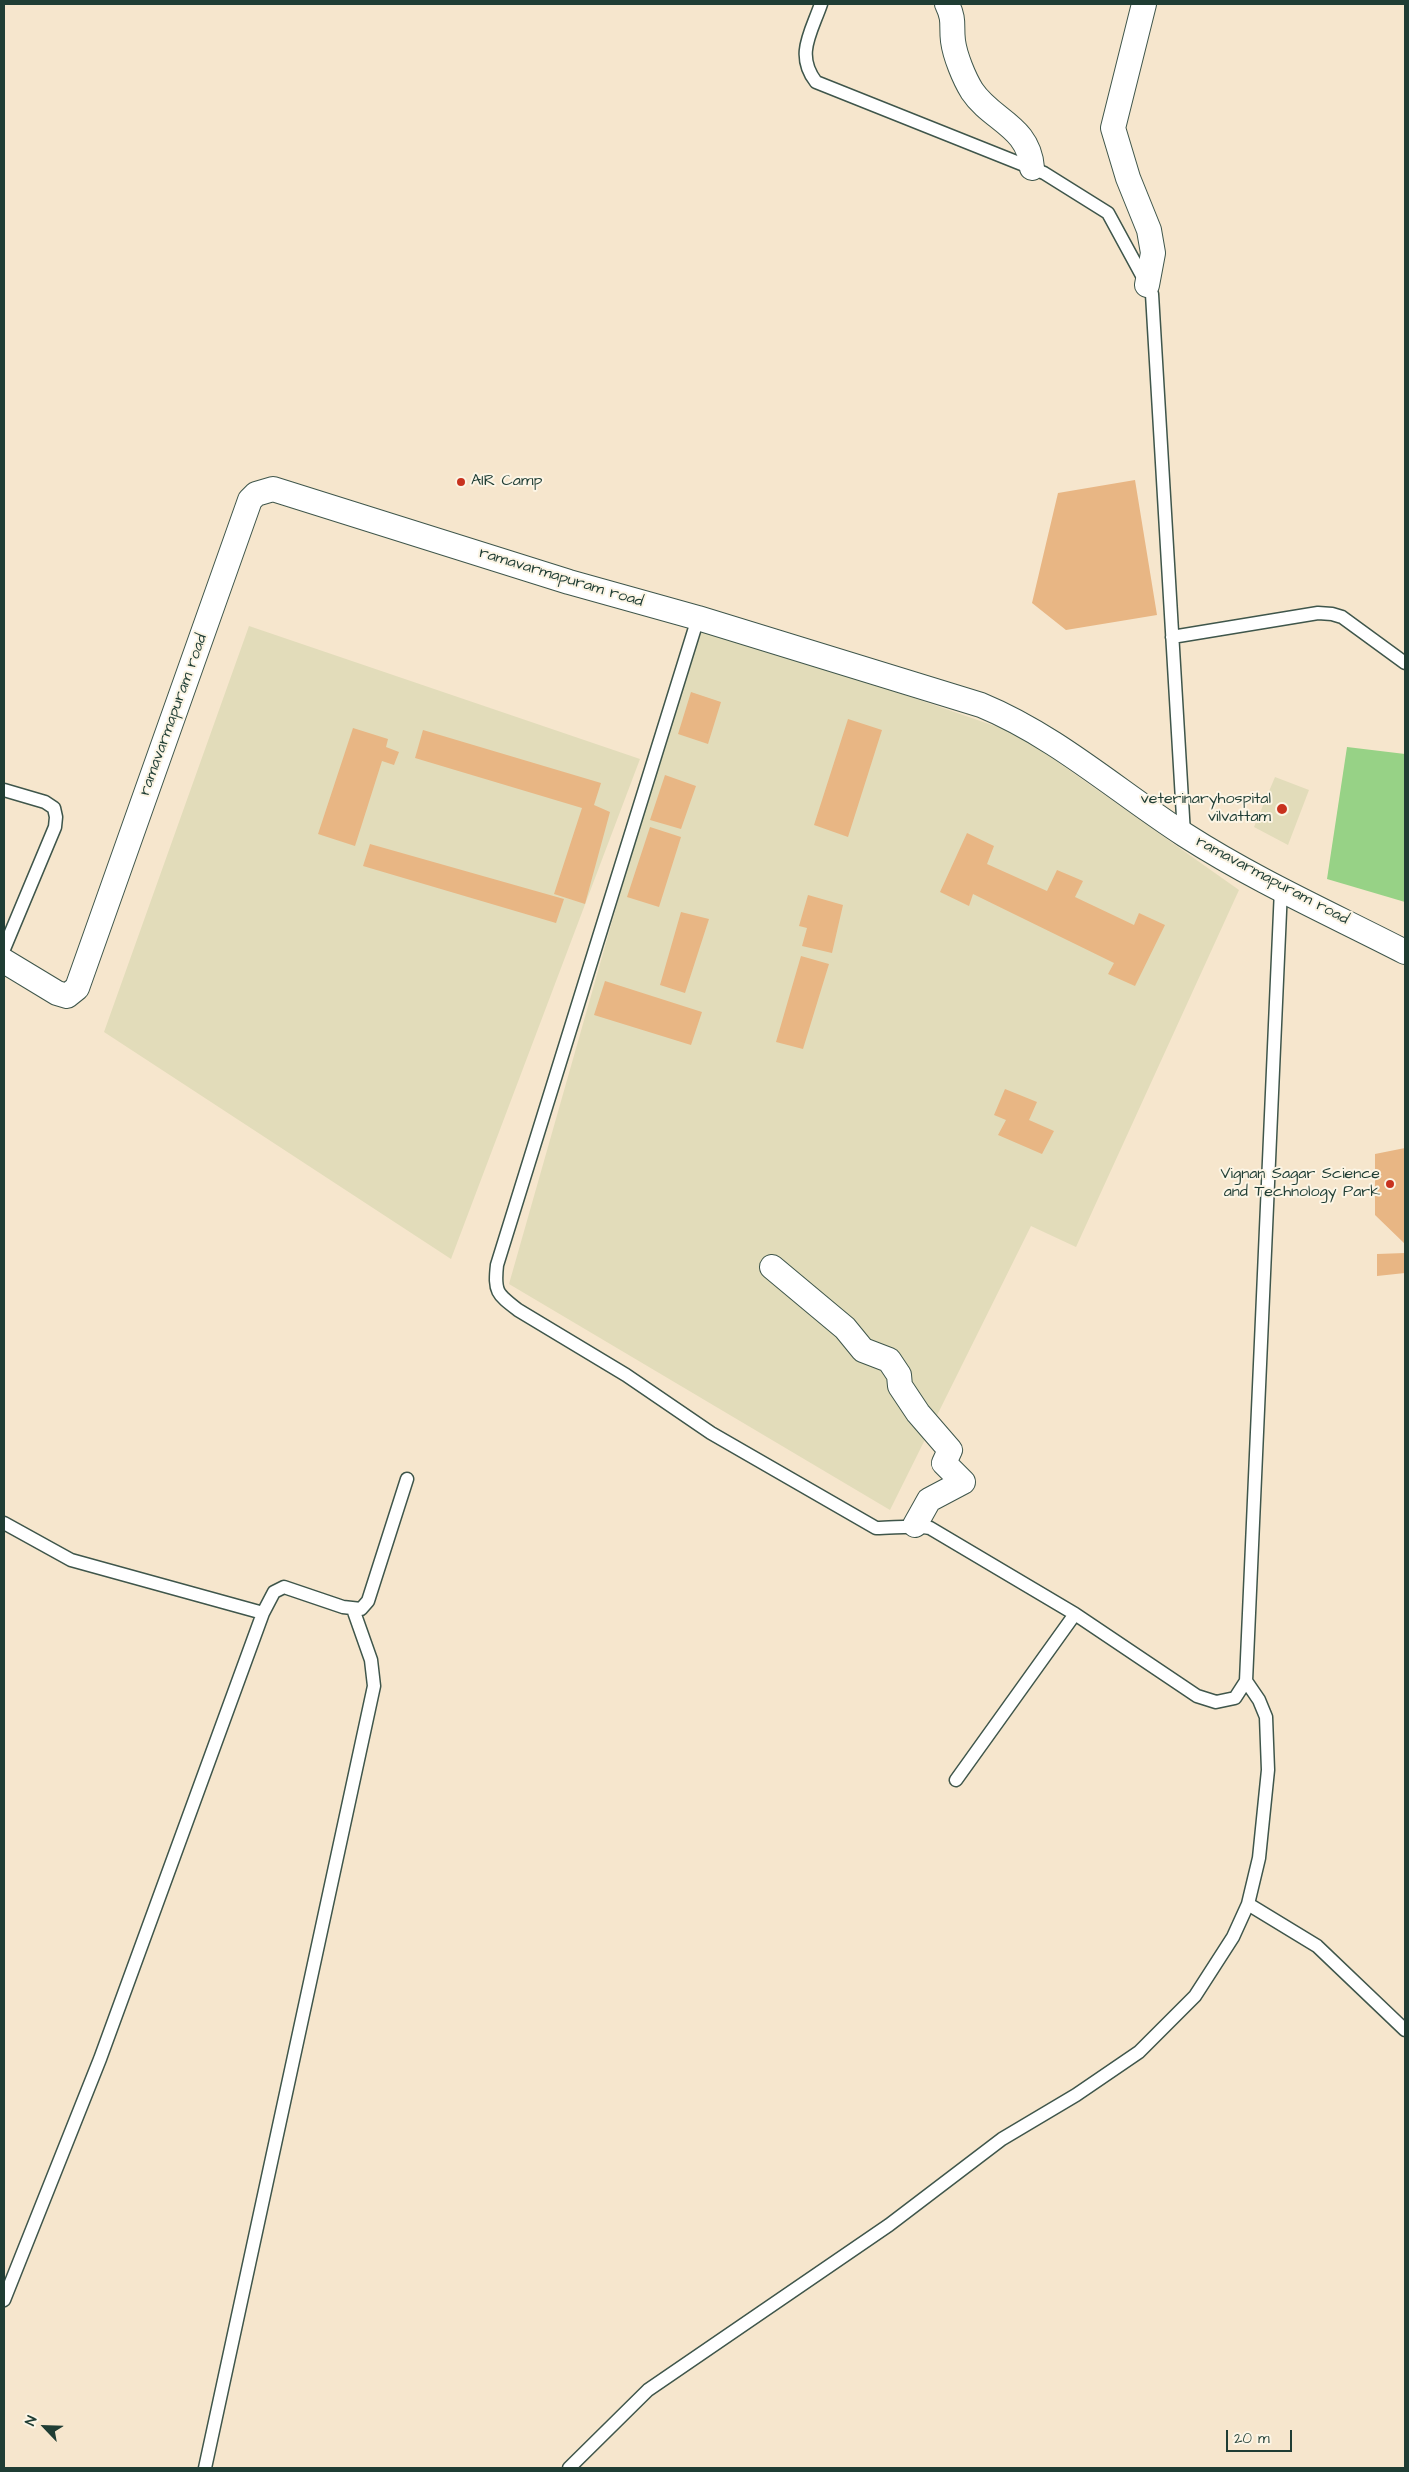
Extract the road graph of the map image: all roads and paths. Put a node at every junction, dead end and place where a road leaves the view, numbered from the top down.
1 (821, 4) edge
2 (947, 4) edge
3 (1144, 4) edge
4 (1032, 168) junction
5 (1147, 285) junction
6 (698, 618) junction
7 (1172, 637) junction
8 (1405, 663) edge
9 (4, 790) edge
10 (1184, 834) junction
11 (1281, 889) junction
12 (4, 949) edge
13 (1405, 952) edge
14 (4, 961) edge
15 (772, 1267) dead end
16 (407, 1479) dead end
17 (4, 1523) edge
18 (915, 1525) junction
19 (353, 1609) junction
20 (263, 1614) junction
21 (1075, 1614) junction
22 (1246, 1681) junction
23 (956, 1780) dead end
24 (1248, 1904) junction
25 (1405, 2030) edge
26 (4, 2300) edge
27 (205, 2468) edge
28 (569, 2468) edge

1 - 4 lane
2 - 4 street
3 - 5 street
4 - 5 lane
5 - 7 lane
6 - 10 street, ramavarmapuram road
6 - 14 street, ramavarmapuram road
6 - 18 lane
7 - 8 lane
7 - 10 lane
9 - 12 lane
10 - 11 street, ramavarmapuram road
11 - 13 street, ramavarmapuram road
11 - 22 lane
15 - 18 street
16 - 19 lane
17 - 20 lane
18 - 21 lane
19 - 20 lane
19 - 27 lane
20 - 26 lane
21 - 22 lane
21 - 23 lane
22 - 24 lane
24 - 25 lane
24 - 28 lane

